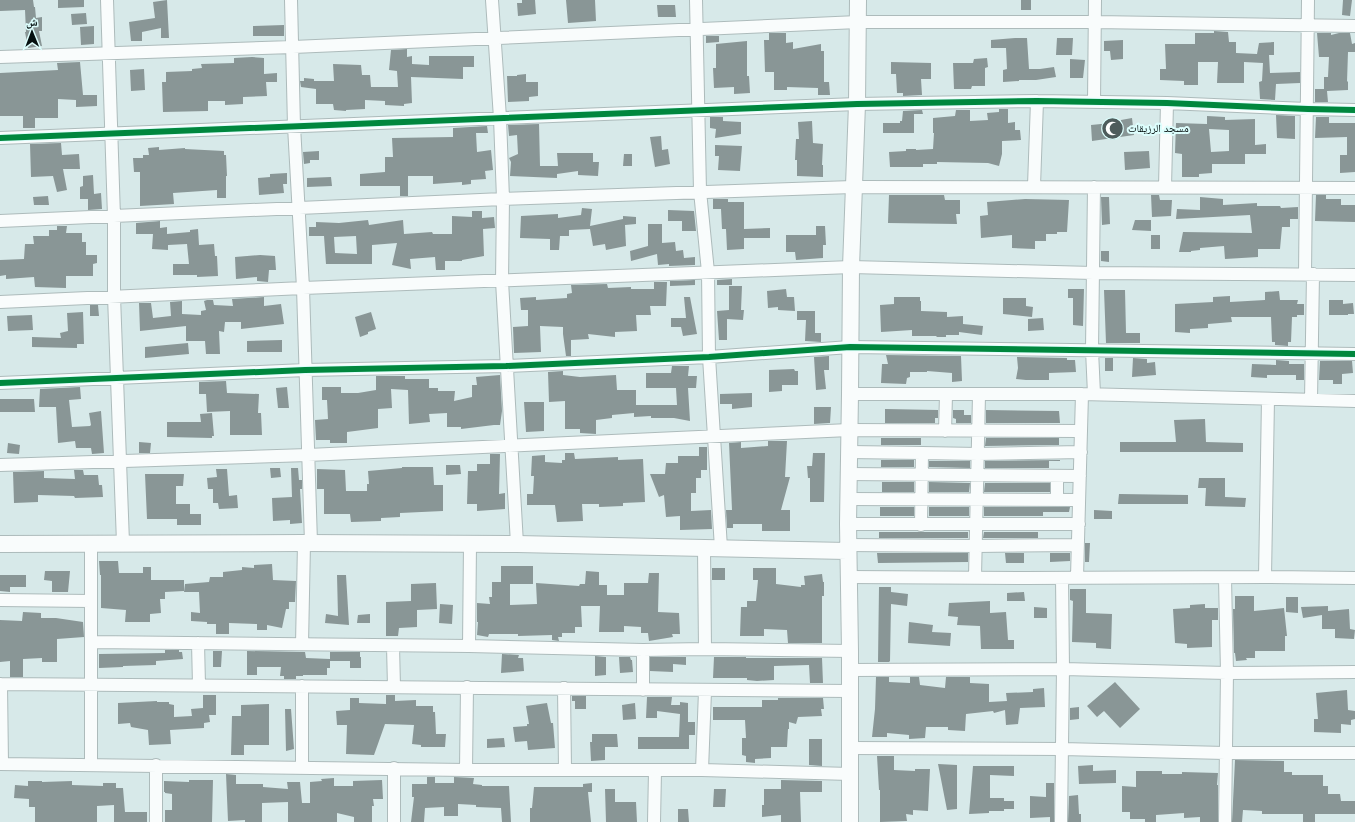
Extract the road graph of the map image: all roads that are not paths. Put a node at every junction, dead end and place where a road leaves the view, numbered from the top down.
1 (107, 0) edge
2 (291, 0) edge
3 (492, 0) edge
4 (696, 0) edge
5 (858, 0) edge
6 (1095, 0) edge
7 (1308, 0) edge
8 (858, 22) junction
9 (1095, 22) junction
10 (1308, 26) junction
11 (1355, 26) edge
12 (697, 29) junction
13 (494, 38) junction
14 (293, 47) junction
15 (109, 52) junction
16 (0, 57) edge
17 (1037, 101) junction
18 (1094, 102) junction
19 (1167, 103) junction
20 (857, 104) junction
21 (1308, 109) junction
22 (698, 110) junction
23 (1355, 110) edge
24 (500, 118) junction
25 (294, 126) junction
26 (112, 134) junction
27 (0, 138) edge
28 (1034, 186) junction
29 (853, 187) junction
30 (1094, 187) junction
31 (1165, 187) junction
32 (1306, 188) junction
33 (1355, 188) edge
34 (700, 192) junction
35 (503, 199) junction
36 (298, 208) junction
37 (114, 217) junction
38 (0, 221) edge
39 (851, 268) junction
40 (708, 272) junction
41 (1093, 273) junction
42 (1309, 274) junction
43 (1355, 275) edge
44 (502, 281) junction
45 (303, 288) junction
46 (114, 296) junction
47 (0, 302) edge
48 (850, 347) junction
49 (1092, 350) junction
50 (1311, 353) junction
51 (1355, 354) edge
52 (710, 356) junction
53 (506, 366) junction
54 (305, 370) junction
55 (117, 378) junction
56 (0, 383) edge
57 (850, 394) junction
58 (1088, 394) junction
59 (946, 395) junction
60 (979, 395) junction
61 (1268, 399) junction
62 (1311, 400) junction
63 (1355, 401) edge
64 (849, 430) junction
65 (945, 431) junction
66 (1081, 431) junction
67 (979, 432) junction
68 (713, 437) junction
69 (510, 445) junction
70 (849, 452) junction
71 (1081, 452) junction
72 (922, 453) junction
73 (308, 454) junction
74 (978, 454) junction
75 (119, 462) junction
76 (0, 465) edge
77 (849, 474) junction
78 (921, 474) junction
79 (978, 476) junction
80 (1080, 476) junction
81 (1057, 477) junction
82 (848, 499) junction
83 (921, 499) junction
84 (977, 499) junction
85 (1057, 500) junction
86 (1079, 500) junction
87 (848, 524) junction
88 (1078, 524) junction
89 (921, 525) junction
90 (977, 525) junction
91 (123, 543) junction
92 (307, 543) junction
93 (0, 544) edge
94 (91, 544) junction
95 (470, 544) junction
96 (516, 544) junction
97 (1078, 545) junction
98 (976, 546) junction
99 (704, 548) junction
100 (721, 548) junction
101 (847, 548) junction
102 (848, 577) junction
103 (975, 577) junction
104 (1077, 577) junction
105 (1265, 577) junction
106 (1062, 578) junction
107 (1225, 578) junction
108 (1355, 578) edge
109 (0, 600) edge
110 (91, 601) junction
111 (90, 642) junction
112 (198, 643) junction
113 (302, 644) junction
114 (393, 646) junction
115 (469, 646) junction
116 (706, 649) junction
117 (643, 650) junction
118 (850, 651) junction
119 (1063, 669) junction
120 (849, 670) junction
121 (1355, 672) edge
122 (1227, 673) junction
123 (1, 684) edge
124 (90, 685) junction
125 (199, 685) junction
126 (302, 686) junction
127 (394, 686) junction
128 (467, 687) junction
129 (564, 688) junction
130 (643, 690) junction
131 (705, 690) junction
132 (849, 692) junction
133 (850, 748) junction
134 (1062, 749) junction
135 (1225, 753) junction
136 (1355, 753) edge
137 (1, 764) edge
138 (91, 765) junction
139 (156, 765) junction
140 (302, 768) junction
141 (394, 768) junction
142 (565, 769) junction
143 (466, 770) junction
144 (702, 770) junction
145 (655, 771) junction
146 (850, 774) junction
147 (156, 822) edge
148 (394, 822) edge
149 (654, 822) edge
150 (850, 822) edge
151 (1062, 822) edge
152 (1225, 822) edge

1 - 15 street
2 - 14 street
3 - 13 street
4 - 12 street
5 - 8 street
6 - 9 street
7 - 10 street
8 - 9 street
8 - 12 street
8 - 20 street
9 - 10 street
9 - 18 street
10 - 11 street
10 - 21 street
12 - 13 street
12 - 22 street
13 - 14 street
13 - 24 street
14 - 15 street
14 - 25 street
15 - 16 street
15 - 26 street
17 - 18 street
17 - 20 street
17 - 28 street
18 - 19 street
19 - 21 street
19 - 31 street
20 - 22 street
20 - 29 street
21 - 23 street
21 - 32 street
22 - 24 street
22 - 34 street
24 - 25 street
24 - 35 street
25 - 26 street
25 - 36 street
26 - 27 street
26 - 37 street
28 - 29 street
28 - 30 street
29 - 34 street
29 - 39 street
30 - 31 street
30 - 41 street
31 - 32 street
32 - 33 street
32 - 42 street
34 - 35 street
34 - 40 street
35 - 36 street
35 - 44 street
36 - 37 street
36 - 45 street
37 - 38 street
37 - 46 street
39 - 40 street
39 - 41 street
39 - 48 street
40 - 44 street
40 - 52 street
41 - 42 street
41 - 49 street
42 - 43 street
42 - 50 street
44 - 45 street
44 - 53 street
45 - 46 street
45 - 54 street
46 - 47 street
46 - 55 street
48 - 49 street
48 - 52 street
48 - 57 street
49 - 50 street
49 - 58 street
50 - 51 street
50 - 62 street
52 - 53 street
52 - 68 street
53 - 54 street
53 - 69 street
54 - 55 street
54 - 73 street
55 - 56 street
55 - 75 street
57 - 59 street
57 - 64 street
58 - 60 street
58 - 61 street
58 - 66 street
59 - 60 street
59 - 65 street
60 - 67 street
61 - 62 street
61 - 105 street
62 - 63 street
64 - 65 street
64 - 68 street
64 - 70 street
65 - 67 street
66 - 67 street
66 - 71 street
67 - 74 street
68 - 69 street
68 - 100 street
69 - 73 street
69 - 96 street
70 - 72 street
70 - 77 street
71 - 74 street
71 - 80 street
72 - 74 street
72 - 78 street
73 - 75 street
73 - 92 street
74 - 79 street
75 - 76 street
75 - 91 street
77 - 78 street
77 - 82 street
78 - 79 street
78 - 83 street
79 - 81 street
79 - 84 street
80 - 81 street
80 - 86 street
81 - 85 street
82 - 83 street
82 - 87 street
83 - 84 street
83 - 89 street
84 - 85 street
84 - 90 street
85 - 86 street
86 - 88 street
87 - 89 street
87 - 101 street
88 - 90 street
88 - 97 street
89 - 90 street
90 - 98 street
91 - 92 street
91 - 94 street
92 - 95 street
92 - 113 street
93 - 94 street
94 - 110 street
95 - 96 street
95 - 115 street
96 - 99 street
97 - 98 street
97 - 104 street
98 - 101 street
98 - 103 street
99 - 100 street
99 - 116 street
100 - 101 street
101 - 102 street
102 - 103 street
102 - 118 street
103 - 106 street
104 - 106 street
104 - 107 street
105 - 107 street
105 - 108 street
106 - 119 street
107 - 122 street
109 - 110 street
110 - 111 street
111 - 112 street
111 - 124 street
112 - 113 street
112 - 125 street
113 - 114 street
114 - 115 street
114 - 127 street
115 - 117 street
116 - 117 street
116 - 118 street
117 - 130 street
118 - 120 street
119 - 120 street
119 - 122 street
119 - 134 street
120 - 132 street
121 - 122 street
122 - 135 street
123 - 124 street
123 - 137 street
124 - 125 street
124 - 138 street
125 - 126 street
126 - 127 street
126 - 140 street
127 - 128 street
128 - 129 street
128 - 143 street
129 - 130 street
129 - 142 street
130 - 131 street
131 - 132 street
131 - 144 street
132 - 133 street
133 - 134 street
133 - 146 street
134 - 135 street
134 - 151 street
135 - 136 street
135 - 152 street
137 - 138 street
138 - 139 street
139 - 140 street
139 - 147 street
140 - 141 street
141 - 143 street
141 - 148 street
142 - 143 street
142 - 145 street
144 - 145 street
144 - 146 street
145 - 149 street
146 - 150 street

